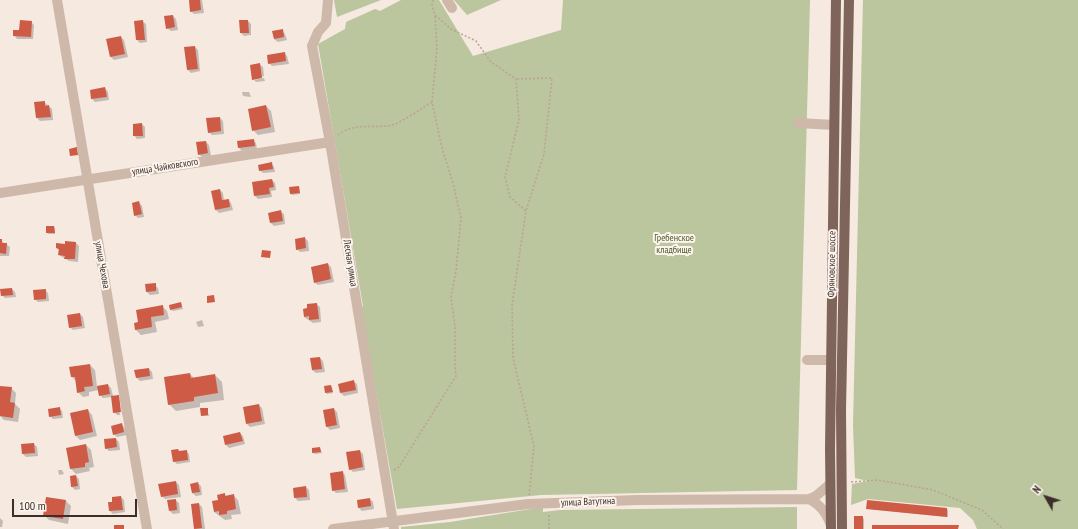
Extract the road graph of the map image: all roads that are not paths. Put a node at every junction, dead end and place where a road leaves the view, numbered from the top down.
1 (57, 0) edge
2 (328, 0) edge
3 (836, 0) edge
4 (849, 0) edge
5 (798, 124) dead end
6 (834, 125) junction
7 (330, 142) junction
8 (87, 179) junction
9 (0, 193) edge
10 (807, 360) dead end
11 (832, 360) junction
12 (830, 484) junction
13 (809, 499) junction
14 (393, 525) edge
15 (831, 527) edge
16 (147, 529) edge
17 (333, 529) edge
18 (842, 529) edge

1 - 8 street, улица Чехова
2 - 7 street, Лесная улица
3 - 6 main road, Фряновское шоссе
4 - 18 main road, Фряновское шоссе
5 - 6 street
6 - 11 main road, Фряновское шоссе
7 - 8 street, улица Чайковского
7 - 14 street, Лесная улица
8 - 9 street, улица Чайковского
8 - 16 street, улица Чехова
10 - 11 street
11 - 12 main road, Фряновское шоссе
12 - 13 street
12 - 15 main road, Фряновское шоссе
13 - 14 street, улица Ватутина
13 - 15 street
14 - 17 street, улица Ватутина

